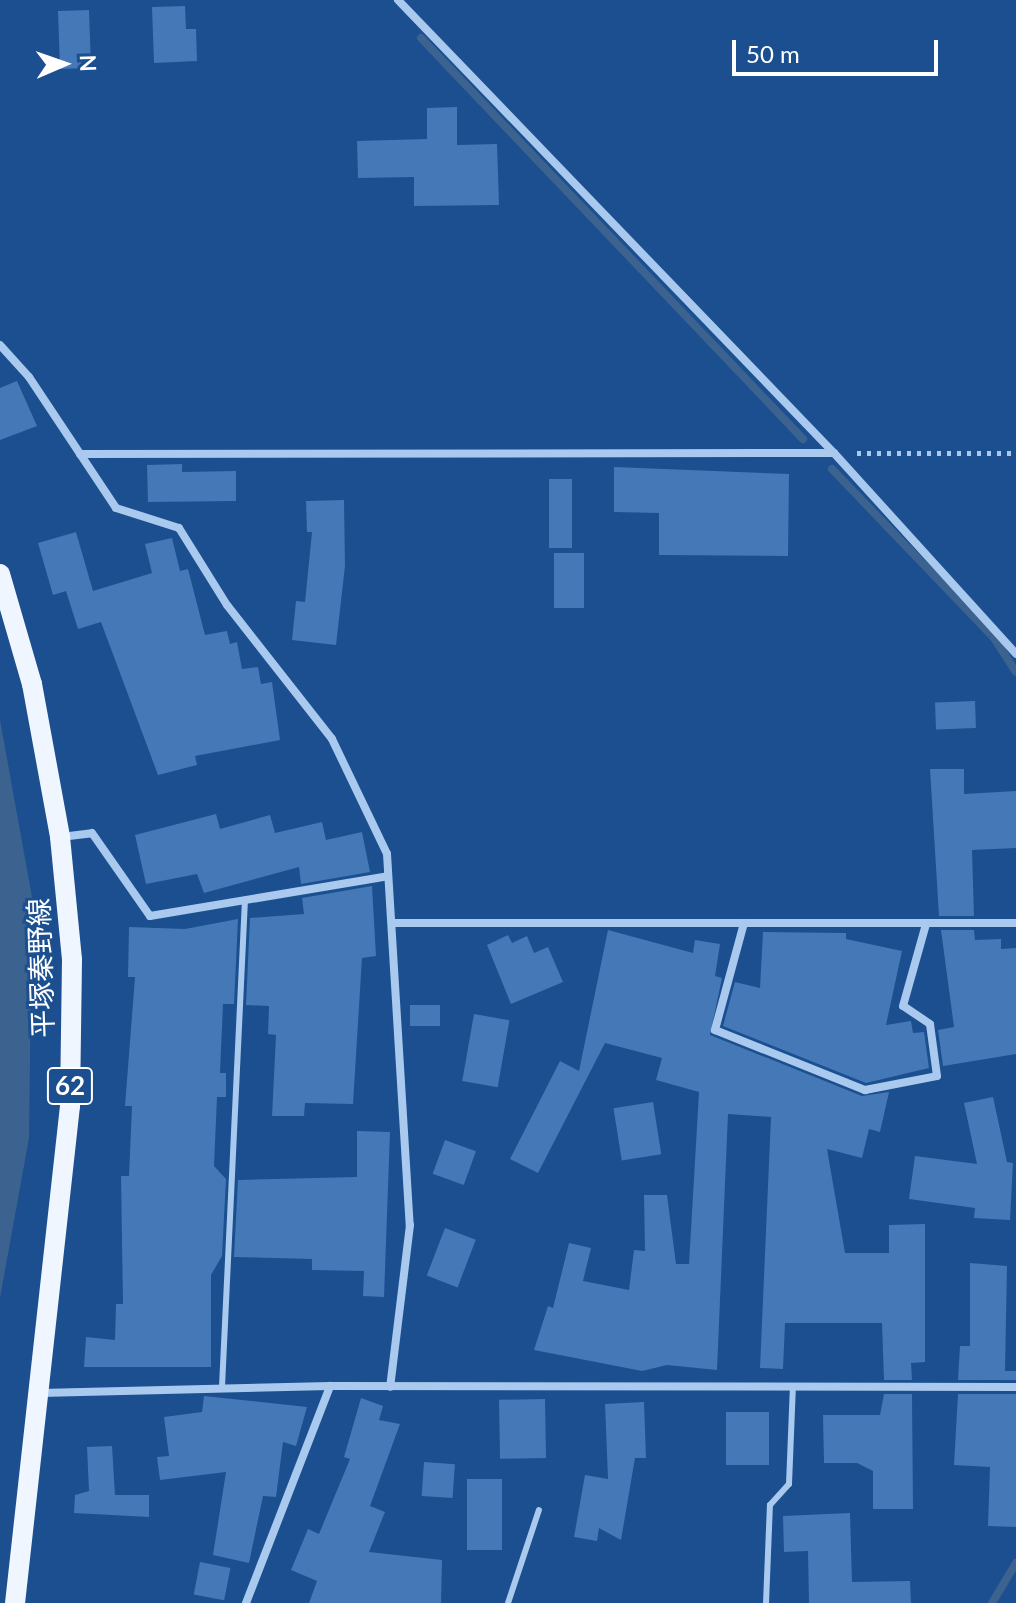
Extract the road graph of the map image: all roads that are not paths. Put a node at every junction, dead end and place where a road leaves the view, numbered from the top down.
1 (398, 0) edge
2 (0, 345) edge
3 (834, 453) junction
4 (80, 454) junction
5 (0, 574) edge
6 (1016, 654) edge
7 (60, 837) junction
8 (388, 876) junction
9 (245, 900) junction
10 (393, 923) junction
11 (744, 923) junction
12 (1016, 923) edge
13 (926, 924) junction
14 (330, 1386) junction
15 (793, 1386) junction
16 (222, 1387) junction
17 (390, 1387) junction
18 (1016, 1387) edge
19 (38, 1393) junction
20 (539, 1510) dead end
21 (15, 1603) edge
22 (246, 1603) edge
23 (508, 1603) edge
24 (766, 1603) edge

1 - 3 street
2 - 4 street
3 - 4 street
3 - 6 street
4 - 8 street
5 - 7 main road, 平塚秦野線 / 62
7 - 9 street
7 - 19 main road, 平塚秦野線 / 62
8 - 9 street
8 - 10 street
9 - 16 lane
10 - 11 street
10 - 17 street
11 - 13 street
11 - 13 street
12 - 13 street
14 - 16 street
14 - 17 street
14 - 22 street
15 - 17 street
15 - 18 street
15 - 24 lane
16 - 19 street
19 - 21 main road, 平塚秦野線 / 62
20 - 23 lane

